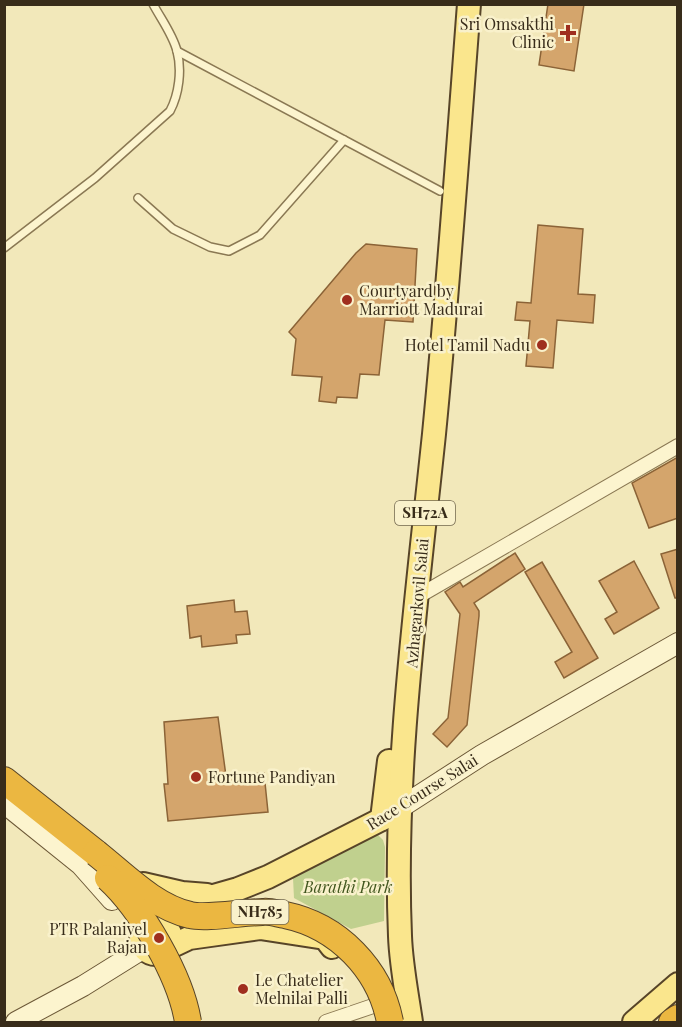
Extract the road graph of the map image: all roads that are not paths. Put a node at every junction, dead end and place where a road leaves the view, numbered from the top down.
1 (153, 4) edge
2 (456, 4) edge
3 (469, 4) edge
4 (177, 51) junction
5 (344, 140) junction
6 (447, 193) junction
7 (138, 198) dead end
8 (4, 248) edge
9 (678, 446) edge
10 (417, 597) junction
11 (678, 643) edge
12 (4, 770) edge
13 (4, 780) edge
14 (4, 794) edge
15 (4, 803) edge
16 (392, 814) junction
17 (143, 884) junction
18 (211, 895) junction
19 (154, 939) junction
20 (678, 984) edge
21 (381, 1017) edge
22 (678, 1018) edge
23 (16, 1023) edge
24 (174, 1023) edge
25 (188, 1023) edge
26 (326, 1023) edge
27 (411, 1023) edge
28 (634, 1023) edge
29 (672, 1023) edge

1 - 4 lane
2 - 6 main road, Azhagarkovil Salai / SH72A
3 - 6 main road, Azhagarkovil Salai / SH72A
4 - 5 lane
4 - 8 lane
5 - 6 lane
5 - 7 lane
6 - 10 main road, Azhagarkovil Salai / SH72A
6 - 16 main road, Azhagarkovil Salai / SH72A
9 - 10 street
10 - 16 main road, Azhagarkovil Salai / SH72A
11 - 16 street, Race Course Salai
12 - 17 street
13 - 21 highway, NH785, bridge
14 - 25 highway, bridge
15 - 19 street
16 - 18 main road, Race Course Salai
16 - 27 main road
17 - 18 main road
17 - 19 street
18 - 19 main road, Race Course Salai
19 - 21 main road
19 - 23 street, Race Course Salai
19 - 24 main road
20 - 28 main road
21 - 26 street
22 - 29 highway

